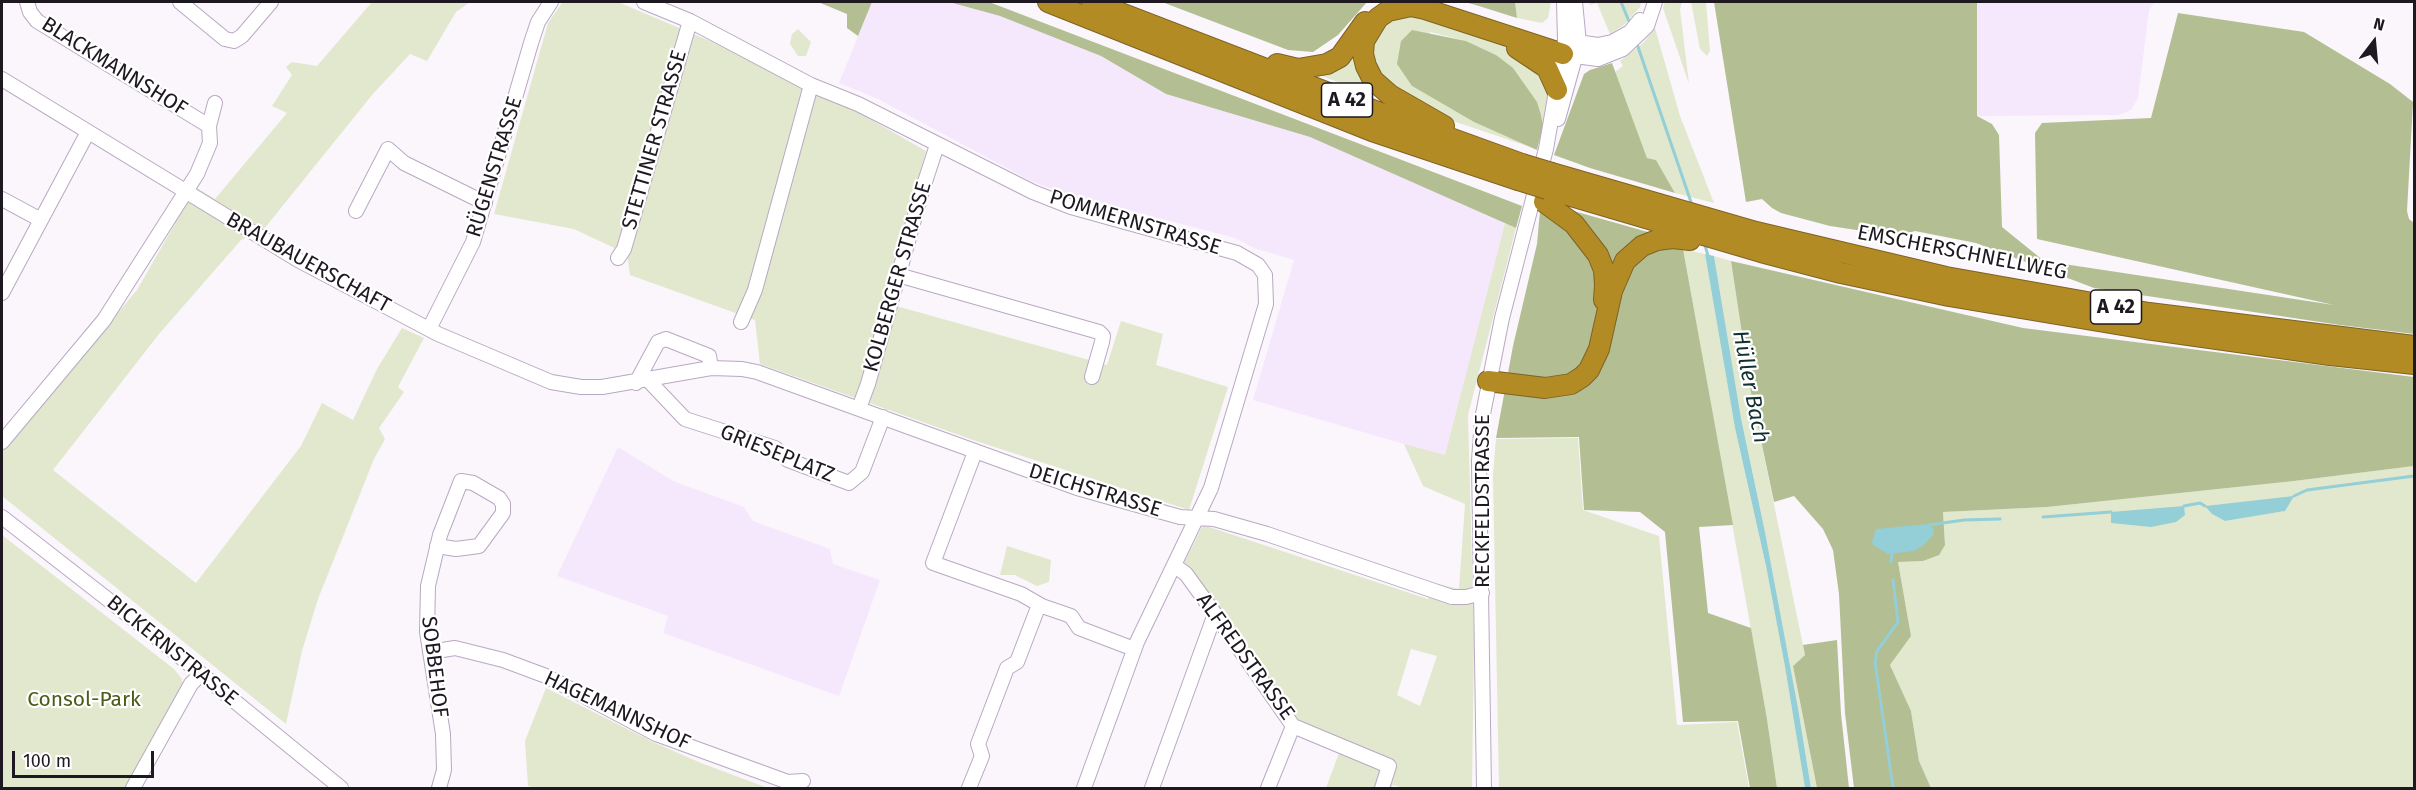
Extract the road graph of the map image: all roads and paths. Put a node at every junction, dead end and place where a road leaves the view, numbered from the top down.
1 (27, 2) edge
2 (180, 2) edge
3 (271, 2) edge
4 (551, 2) edge
5 (644, 2) edge
6 (1048, 2) edge
7 (1092, 2) edge
8 (1396, 2) edge
9 (1418, 2) edge
10 (1564, 2) edge
11 (1575, 2) edge
12 (1648, 2) edge
13 (1655, 2) edge
14 (690, 21) junction
15 (1645, 21) junction
16 (1489, 29) junction
17 (1173, 33) junction
18 (1570, 49) junction
19 (2, 79) edge
20 (811, 86) junction
21 (1557, 90) junction
22 (215, 103) dead end
23 (209, 126) junction
24 (88, 132) junction
25 (938, 145) junction
26 (1546, 149) junction
27 (1519, 178) junction
28 (1548, 188) junction
29 (185, 192) junction
30 (2, 199) edge
31 (486, 203) junction
32 (356, 212) dead end
33 (41, 220) junction
34 (1684, 227) junction
35 (618, 258) dead end
36 (898, 275) junction
37 (2, 293) edge
38 (741, 322) dead end
39 (429, 329) junction
40 (2415, 346) edge
41 (2415, 364) edge
42 (711, 368) junction
43 (1490, 375) junction
44 (1092, 377) dead end
45 (642, 381) junction
46 (859, 408) junction
47 (883, 417) junction
48 (2, 442) edge
49 (975, 452) junction
50 (2, 516) edge
51 (1197, 517) junction
52 (437, 546) junction
53 (1175, 566) junction
54 (1482, 593) junction
55 (1042, 606) junction
56 (1215, 614) junction
57 (1134, 649) junction
58 (430, 652) junction
59 (201, 674) junction
60 (1293, 726) junction
61 (803, 782) dead end
62 (133, 789) edge
63 (341, 789) edge
64 (440, 789) edge
65 (969, 789) edge
66 (1084, 789) edge
67 (1152, 789) edge
68 (1268, 789) edge
69 (1382, 789) edge
70 (1484, 789) edge

1 - 23 street, BLACKMANNSHOF
2 - 3 street
4 - 31 street, RÜGENSTRASSE
5 - 14 street, POMMERNSTRASSE
6 - 27 highway, A 42
7 - 17 highway, A 42
8 - 17 highway
9 - 18 highway
10 - 18 street, RECKFELDSTRASSE
11 - 18 street, RECKFELDSTRASSE
12 - 15 street
13 - 15 street
14 - 20 street, POMMERNSTRASSE
14 - 35 street, STETTINER STRASSE
15 - 18 street
16 - 18 highway
16 - 21 highway
16 - 27 highway
17 - 27 highway, A 42
18 - 21 street, RECKFELDSTRASSE
18 - 26 street, RECKFELDSTRASSE
19 - 24 street, BRAUBAUERSCHAFT
20 - 25 street, POMMERNSTRASSE
20 - 38 street
21 - 26 street, RECKFELDSTRASSE
22 - 23 street, BLACKMANNSHOF
23 - 29 street, BLACKMANNSHOF
24 - 29 street, BRAUBAUERSCHAFT
24 - 33 street
25 - 36 street, KOLBERGER STRASSE
25 - 51 street, POMMERNSTRASSE
26 - 43 street, RECKFELDSTRASSE
27 - 28 highway, A 42, bridge
27 - 28 highway
28 - 34 highway, A 42
28 - 43 highway
29 - 39 street, BRAUBAUERSCHAFT
29 - 48 street, BLACKMANNSHOF
30 - 33 street
31 - 32 street
31 - 39 street, RÜGENSTRASSE
33 - 37 street
34 - 40 highway, EMSCHERSCHNELLWEG / A 42
34 - 41 highway, EMSCHERSCHNELLWEG / A 42
34 - 43 highway
36 - 44 street
36 - 46 street, KOLBERGER STRASSE
39 - 45 street, BRAUBAUERSCHAFT
42 - 45 street, DEICHSTRASSE
42 - 45 street
42 - 46 street, DEICHSTRASSE
43 - 54 street, RECKFELDSTRASSE
45 - 47 street, GRIESEPLATZ
46 - 47 street, DEICHSTRASSE
47 - 49 street, DEICHSTRASSE
49 - 51 street, DEICHSTRASSE
49 - 55 street
50 - 59 street, BICKERNSTRASSE
51 - 53 street, POMMERNSTRASSE
51 - 54 street, DEICHSTRASSE
52 - 52 street, SOBBEHOF
52 - 58 street, SOBBEHOF
53 - 56 street, ALFREDSTRASSE
53 - 57 street, POMMERNSTRASSE
54 - 70 street, RECKFELDSTRASSE
55 - 57 street
55 - 65 street
56 - 60 street, ALFREDSTRASSE
56 - 67 street
57 - 66 street, POMMERNSTRASSE
58 - 61 street, HAGEMANNSHOF
58 - 64 street, SOBBEHOF
59 - 62 street
59 - 63 street, BICKERNSTRASSE
60 - 68 street
60 - 69 street, ALFREDSTRASSE

